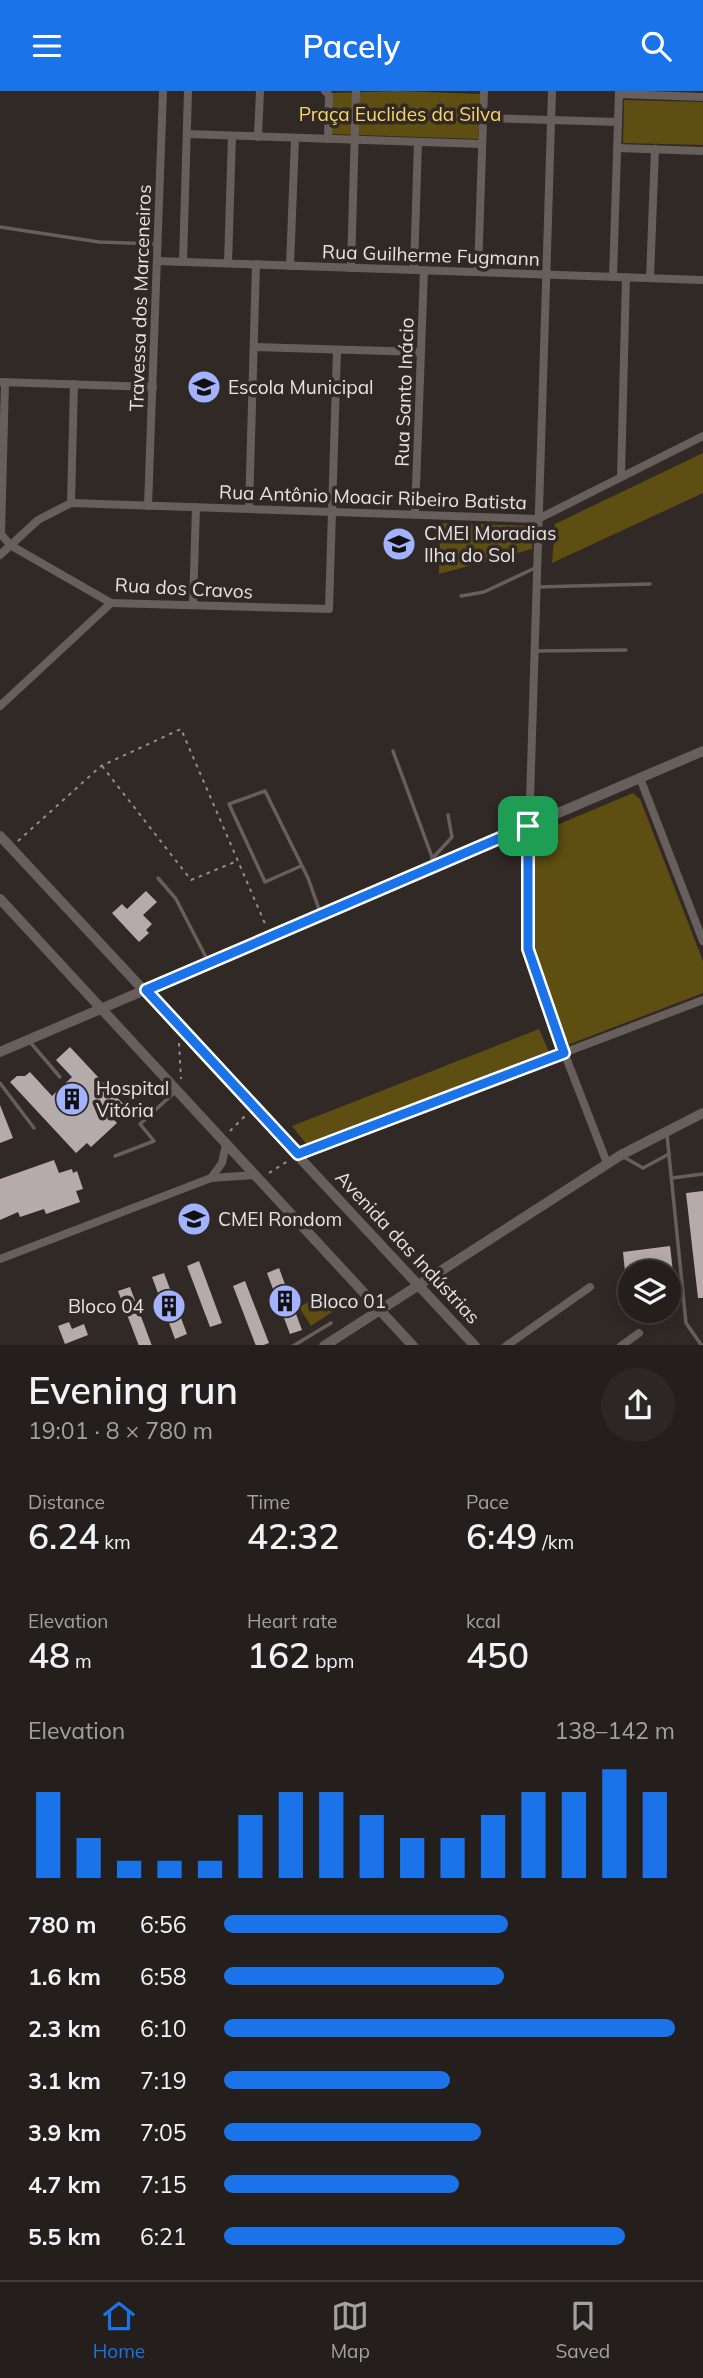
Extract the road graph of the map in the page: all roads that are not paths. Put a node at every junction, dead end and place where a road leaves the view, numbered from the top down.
1 (163, 91) edge
2 (188, 91) edge
3 (260, 91) edge
4 (325, 91) edge
5 (356, 91) edge
6 (484, 91) edge
7 (552, 91) edge
8 (619, 92) edge
9 (685, 93) edge
10 (703, 97) edge
11 (483, 118) junction
12 (551, 120) junction
13 (618, 122) junction
14 (187, 134) junction
15 (232, 136) junction
16 (258, 137) junction
17 (295, 138) junction
18 (328, 139) junction
19 (355, 140) junction
20 (418, 142) junction
21 (482, 144) junction
22 (617, 148) junction
23 (655, 149) junction
24 (703, 151) edge
25 (0, 227) edge
26 (158, 244) junction
27 (157, 261) junction
28 (183, 262) junction
29 (228, 263) junction
30 (256, 264) junction
31 (290, 265) junction
32 (351, 268) junction
33 (414, 270) junction
34 (424, 270) junction
35 (478, 272) junction
36 (547, 274) junction
37 (613, 277) junction
38 (626, 277) junction
39 (650, 278) junction
40 (703, 280) edge
41 (254, 347) junction
42 (337, 349) junction
43 (421, 352) junction
44 (2, 382) edge
45 (74, 384) junction
46 (153, 387) junction
47 (703, 436) edge
48 (621, 477) junction
49 (71, 503) junction
50 (148, 506) junction
51 (196, 507) junction
52 (249, 509) junction
53 (332, 512) junction
54 (415, 515) junction
55 (538, 519) junction
56 (10, 545) junction
57 (0, 555) edge
58 (537, 567) junction
59 (650, 584) dead end
60 (536, 587) junction
61 (461, 596) dead end
62 (111, 603) junction
63 (193, 605) junction
64 (626, 650) dead end
65 (534, 651) junction
66 (0, 706) edge
67 (393, 751) dead end
68 (703, 751) edge
69 (640, 778) junction
70 (448, 815) dead end
71 (528, 826) junction
72 (0, 836) edge
73 (434, 863) junction
74 (301, 866) junction
75 (158, 877) dead end
76 (0, 899) edge
77 (321, 915) junction
78 (703, 941) edge
79 (209, 963) junction
80 (146, 990) junction
81 (703, 1000) edge
82 (102, 1009) junction
83 (29, 1040) junction
84 (0, 1052) edge
85 (564, 1053) junction
86 (60, 1077) dead end
87 (0, 1083) edge
88 (179, 1093) junction
89 (703, 1113) edge
90 (34, 1128) dead end
91 (667, 1129) junction
92 (224, 1141) junction
93 (298, 1154) junction
94 (669, 1154) junction
95 (621, 1155) junction
96 (116, 1156) dead end
97 (607, 1163) junction
98 (703, 1174) edge
99 (257, 1177) junction
100 (211, 1178) junction
101 (671, 1178) junction
102 (0, 1259) edge
103 (418, 1285) junction
104 (590, 1287) dead end
105 (379, 1309) junction
106 (331, 1323) dead end
107 (639, 1333) dead end
108 (295, 1345) edge
109 (325, 1345) edge
110 (412, 1345) edge
111 (474, 1345) edge
112 (507, 1345) edge
113 (622, 1345) edge
114 (701, 1345) edge

1 - 26 street, Travessa dos Marceneiros
2 - 14 street
3 - 16 street
4 - 18 street
5 - 19 street
6 - 11 street
7 - 12 street
8 - 9 street
8 - 13 street
9 - 10 street
11 - 12 street
11 - 21 street
12 - 13 street
12 - 36 street
13 - 22 street
14 - 15 street
14 - 28 street
15 - 16 street
15 - 29 street
16 - 17 street
17 - 18 street
17 - 31 street
18 - 19 street
19 - 20 street
19 - 32 street
20 - 21 street
20 - 33 street
21 - 35 street
22 - 23 street
22 - 37 street
23 - 24 street
23 - 39 street
25 - 26 lane
26 - 27 street, Travessa dos Marceneiros
27 - 28 street, Rua Guilherme Fugmann
27 - 46 street, Travessa dos Marceneiros
28 - 29 street, Rua Guilherme Fugmann
29 - 30 street, Rua Guilherme Fugmann
30 - 31 street, Rua Guilherme Fugmann
30 - 41 street
31 - 32 street, Rua Guilherme Fugmann
32 - 33 street, Rua Guilherme Fugmann
33 - 34 street, Rua Guilherme Fugmann
34 - 35 street, Rua Guilherme Fugmann
34 - 43 street, Rua Santo Inácio
35 - 36 street, Rua Guilherme Fugmann
36 - 37 street, Rua Guilherme Fugmann
36 - 55 street
37 - 38 street, Rua Guilherme Fugmann
38 - 39 street, Rua Guilherme Fugmann
38 - 48 street
39 - 40 street, Rua Guilherme Fugmann
41 - 42 street
41 - 52 street
42 - 43 street
42 - 53 street
43 - 54 street, Rua Santo Inácio
44 - 45 street
44 - 56 street
45 - 46 street
45 - 49 street
46 - 50 street, Travessa dos Marceneiros
47 - 48 street, Rua Antônio Moacir Ribeiro Batista
48 - 55 street, Rua Antônio Moacir Ribeiro Batista
49 - 50 street, Rua Antônio Moacir Ribeiro Batista
49 - 56 street
50 - 51 street, Rua Antônio Moacir Ribeiro Batista
51 - 52 street, Rua Antônio Moacir Ribeiro Batista
51 - 63 street
52 - 53 street, Rua Antônio Moacir Ribeiro Batista
53 - 54 street, Rua Antônio Moacir Ribeiro Batista
53 - 63 street, Rua dos Cravos
54 - 55 street, Rua Antônio Moacir Ribeiro Batista
55 - 58 street
56 - 57 street
56 - 62 street, Rua dos Cravos
58 - 60 street
58 - 61 lane
59 - 60 lane
60 - 65 street
62 - 63 street, Rua dos Cravos
62 - 66 street
64 - 65 lane
65 - 71 street
67 - 73 lane
68 - 69 street
69 - 71 street
69 - 78 street
70 - 73 lane
71 - 73 street
71 - 85 street
72 - 80 main road, Avenida das Indústrias
73 - 77 street
74 - 74 lane
74 - 77 lane
75 - 79 lane
76 - 82 main road
77 - 79 street
79 - 80 street
80 - 82 street
80 - 93 main road, Avenida das Indústrias
81 - 85 street
82 - 83 street
82 - 88 main road
83 - 84 street
83 - 86 lane
85 - 93 street
85 - 97 street
87 - 90 lane
88 - 92 main road
88 - 96 lane
89 - 91 street
91 - 94 lane
91 - 95 street
92 - 99 main road
92 - 100 street
93 - 103 main road, Avenida das Indústrias
94 - 95 lane
94 - 101 lane
95 - 97 street
97 - 103 street
98 - 101 lane
99 - 100 street
99 - 105 main road
100 - 102 street
101 - 114 lane
103 - 105 street
103 - 111 main road, Avenida das Indústrias
104 - 112 street
105 - 109 street
105 - 110 main road
106 - 108 lane
107 - 113 street

